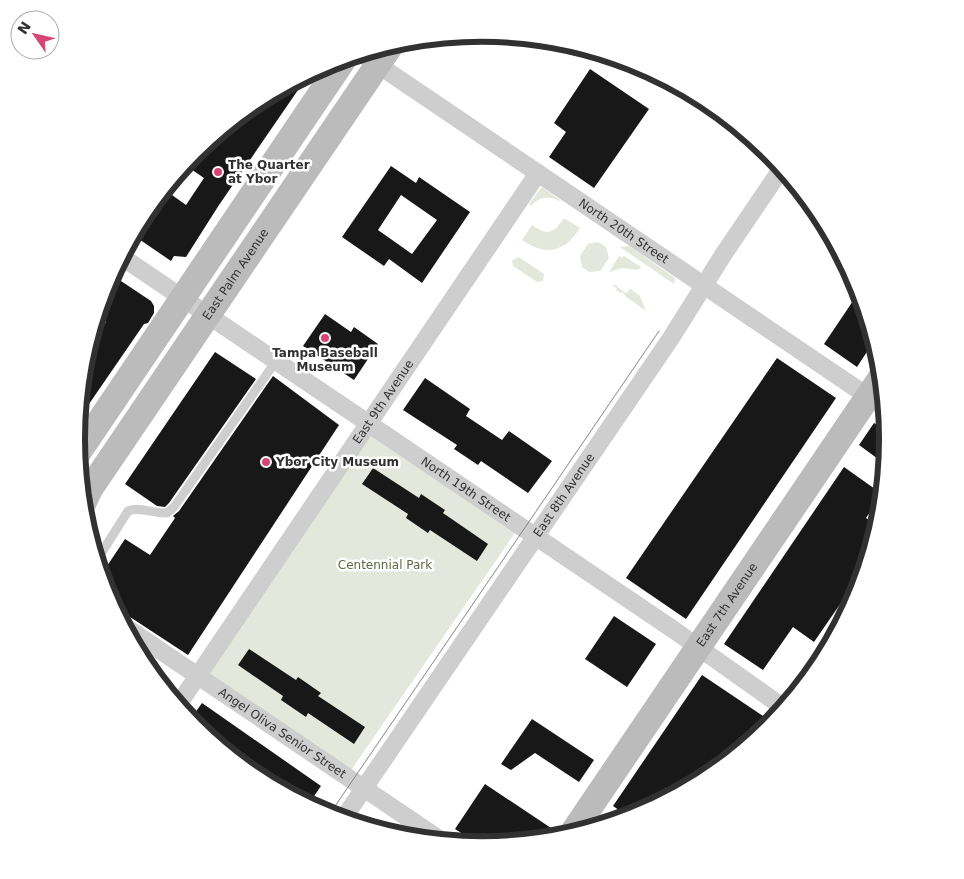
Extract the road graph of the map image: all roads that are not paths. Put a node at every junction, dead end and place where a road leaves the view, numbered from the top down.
1 (380, 56) edge
2 (375, 57) edge
3 (336, 71) edge
4 (538, 173) junction
5 (777, 175) edge
6 (128, 260) edge
7 (704, 285) junction
8 (183, 298) junction
9 (208, 315) junction
10 (276, 361) junction
11 (876, 392) edge
12 (877, 395) edge
13 (368, 424) junction
14 (85, 443) edge
15 (88, 492) edge
16 (536, 537) junction
17 (102, 551) edge
18 (136, 634) edge
19 (698, 647) junction
20 (198, 676) junction
21 (182, 699) edge
22 (778, 704) edge
23 (364, 789) junction
24 (348, 813) edge
25 (577, 825) edge
26 (429, 833) edge

1 - 4 street, North 20th Street
2 - 9 street, East Palm Avenue
3 - 8 street
4 - 7 street, North 20th Street
4 - 13 street, East 9th Avenue
5 - 7 street, East 8th Avenue
6 - 8 street, North 19th Street
7 - 11 street, North 20th Street
7 - 16 street, East 8th Avenue
8 - 9 street, North 19th Street
8 - 14 street
9 - 10 street, North 19th Street
9 - 15 street, East Palm Avenue
10 - 13 street, North 19th Street
10 - 17 lane
12 - 19 street, East 7th Avenue
13 - 16 street, North 19th Street
13 - 20 street, East 9th Avenue
16 - 19 street, North 19th Street
16 - 23 street, East 8th Avenue
18 - 20 street, Angel Oliva Senior Street
19 - 22 street, North 19th Street
19 - 25 street, East 7th Avenue
20 - 21 street, East 9th Avenue
20 - 23 street, Angel Oliva Senior Street
23 - 24 street, East 8th Avenue
23 - 26 street, Angel Oliva Senior Street

